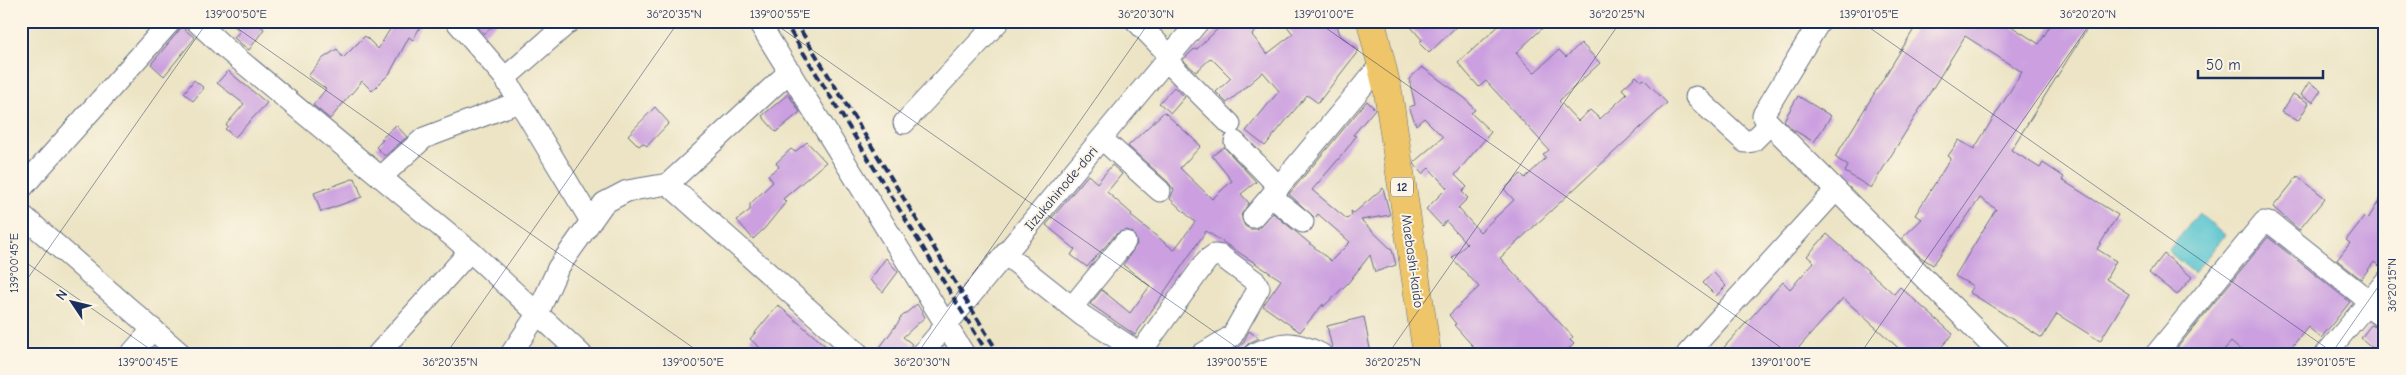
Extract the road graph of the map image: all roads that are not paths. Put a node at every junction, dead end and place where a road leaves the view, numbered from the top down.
1 (171, 21) edge
2 (196, 21) edge
3 (456, 21) edge
4 (570, 21) edge
5 (758, 21) edge
6 (999, 21) edge
7 (1136, 21) edge
8 (1199, 21) edge
9 (1371, 21) edge
10 (1820, 21) edge
11 (1168, 58) junction
12 (1382, 63) junction
13 (790, 71) junction
14 (505, 78) junction
15 (1696, 97) dead end
16 (519, 102) junction
17 (904, 123) dead end
18 (1770, 124) junction
19 (1102, 139) junction
20 (381, 177) junction
21 (668, 184) junction
22 (21, 189) edge
23 (1836, 190) junction
24 (1160, 191) dead end
25 (1275, 191) junction
26 (21, 214) edge
27 (1253, 217) dead end
28 (591, 221) junction
29 (1303, 222) dead end
30 (1125, 242) dead end
31 (470, 251) junction
32 (1005, 254) junction
33 (2385, 282) edge
34 (2370, 301) junction
35 (1072, 307) junction
36 (538, 313) junction
37 (2385, 319) edge
38 (946, 324) junction
39 (154, 329) junction
40 (1141, 353) edge
41 (131, 354) edge
42 (181, 354) edge
43 (378, 354) edge
44 (512, 354) edge
45 (581, 354) edge
46 (860, 354) edge
47 (922, 354) edge
48 (964, 354) edge
49 (1202, 354) edge
50 (1254, 354) edge
51 (1321, 354) edge
52 (1427, 354) edge
53 (1687, 354) edge
54 (2000, 354) edge
55 (2156, 354) edge
56 (2326, 354) edge

1 - 22 street
2 - 20 street
3 - 14 street
4 - 14 street
5 - 13 street
6 - 17 street
7 - 11 street
8 - 11 street, Iizukahinode-dori
9 - 12 main road, Maebashi-kaido / 12
10 - 18 street
11 - 19 street, Iizukahinode-dori
11 - 25 street
12 - 25 street
12 - 52 main road, Maebashi-kaido / 12
13 - 21 street
13 - 38 street
14 - 16 street
15 - 18 street
16 - 20 street
16 - 28 street
18 - 23 street
19 - 24 street
19 - 32 street, Iizukahinode-dori
20 - 31 street
21 - 28 street
21 - 46 street
23 - 53 street
23 - 54 street
25 - 27 street
25 - 29 street
26 - 39 street
28 - 36 street
30 - 35 street
31 - 36 street
31 - 43 street
32 - 35 street
32 - 38 street, Iizukahinode-dori
33 - 34 street
34 - 37 street
34 - 55 street
34 - 56 street
35 - 40 street
36 - 44 street
36 - 45 street
38 - 47 street, Iizukahinode-dori
38 - 48 street
39 - 41 street
39 - 42 street
40 - 49 street
50 - 51 street

